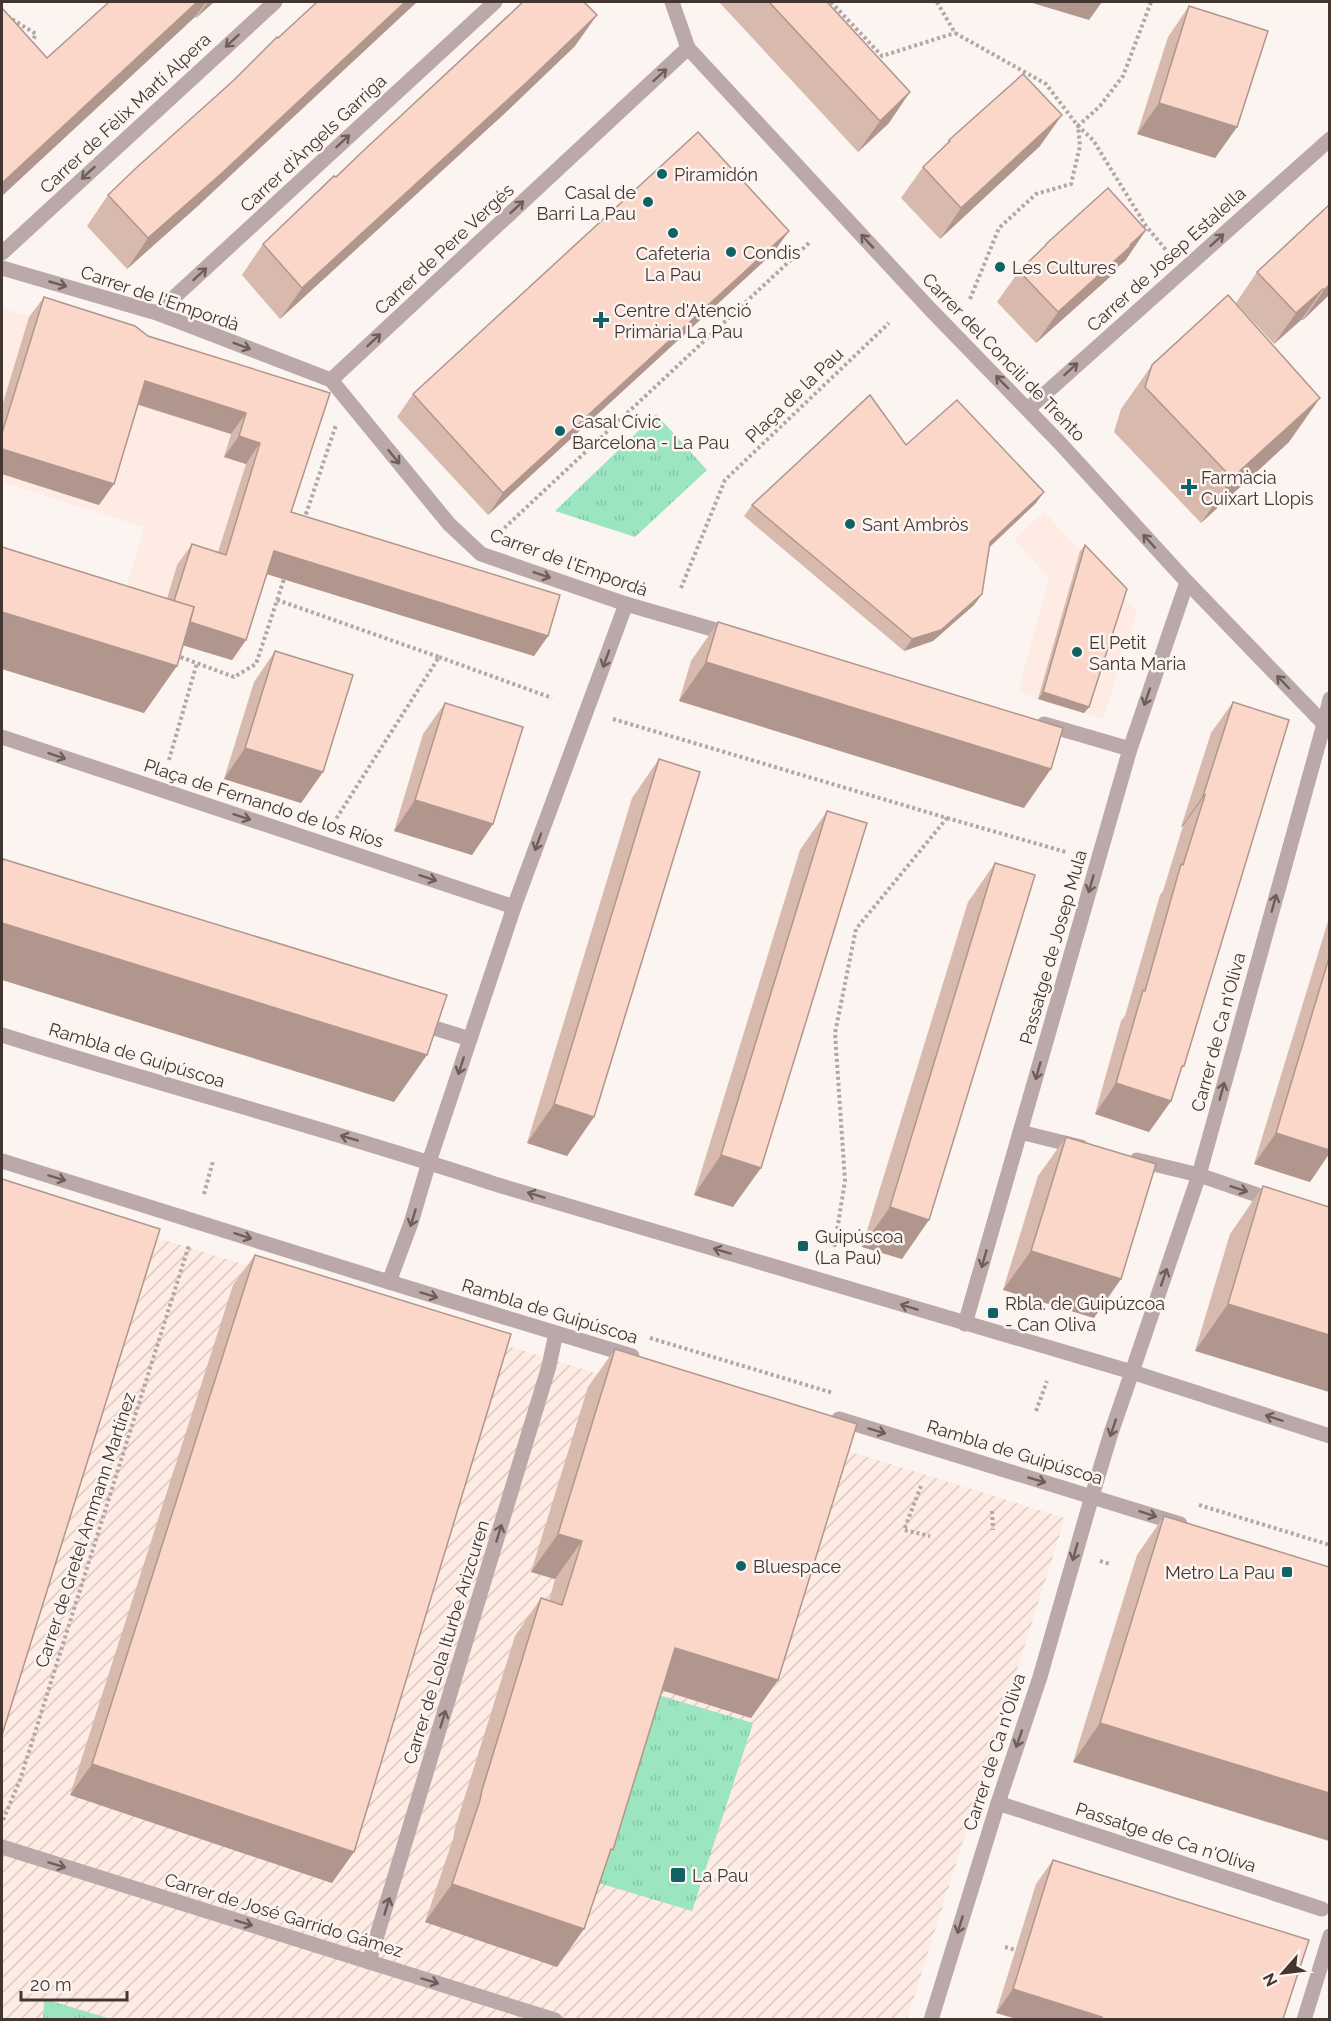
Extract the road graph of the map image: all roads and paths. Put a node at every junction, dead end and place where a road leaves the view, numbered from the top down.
1 (275, 2) edge
2 (495, 2) edge
3 (672, 2) edge
4 (831, 2) edge
5 (937, 2) edge
6 (1151, 2) edge
7 (2, 13) edge
8 (955, 33) junction
9 (688, 48) junction
10 (25, 56) edge
11 (1078, 126) junction
12 (1329, 139) edge
13 (810, 242) dead end
14 (1166, 250) dead end
15 (2, 253) edge
16 (2, 268) edge
17 (969, 299) dead end
18 (157, 313) junction
19 (889, 323) dead end
20 (331, 380) junction
21 (1028, 409) junction
22 (337, 423) dead end
23 (303, 522) edge
24 (492, 537) dead end
25 (289, 566) edge
26 (1187, 582) junction
27 (681, 588) dead end
28 (278, 600) junction
29 (626, 604) junction
30 (752, 640) edge
31 (164, 651) edge
32 (439, 657) junction
33 (197, 663) junction
34 (552, 698) dead end
35 (1329, 699) edge
36 (613, 719) dead end
37 (1032, 720) edge
38 (1327, 724) edge
39 (2, 737) edge
40 (1130, 748) junction
41 (170, 760) dead end
42 (947, 818) junction
43 (336, 819) dead end
44 (1066, 852) dead end
45 (514, 907) junction
46 (401, 1018) edge
47 (2, 1035) edge
48 (470, 1039) junction
49 (1020, 1131) junction
50 (1099, 1151) edge
51 (1122, 1156) edge
52 (2, 1161) edge
53 (213, 1161) dead end
54 (429, 1161) junction
55 (1199, 1175) junction
56 (204, 1194) dead end
57 (1288, 1205) edge
58 (190, 1242) dead end
59 (834, 1249) dead end
60 (389, 1282) junction
61 (965, 1324) junction
62 (556, 1333) junction
63 (646, 1360) edge
64 (1131, 1372) junction
65 (1047, 1381) dead end
66 (1036, 1411) dead end
67 (825, 1415) edge
68 (1329, 1436) edge
69 (921, 1486) dead end
70 (1092, 1496) junction
71 (1189, 1502) dead end
72 (992, 1511) dead end
73 (1193, 1528) edge
74 (993, 1530) dead end
75 (930, 1536) dead end
76 (1329, 1545) edge
77 (1100, 1561) dead end
78 (1110, 1564) dead end
79 (998, 1803) junction
80 (2, 1824) edge
81 (2, 1847) edge
82 (1322, 1909) dead end
83 (1329, 1936) edge
84 (1005, 1947) dead end
85 (1028, 1954) edge
86 (369, 1962) junction
87 (555, 2019) edge
88 (931, 2019) edge
89 (1304, 2019) edge

1 -> 15 street, Carrer de Fèlix Martí Alpera
18 -> 2 street, Carrer d'Àngels Garriga
3 - 9 street, Carrer del Concili de Trento
4 - 8 path
5 - 8 path
6 - 11 path
7 - 10 path
8 - 11 path
20 -> 9 street, Carrer de Pere Vergés
21 -> 9 street, Carrer del Concili de Trento
11 - 14 path
11 - 17 path
21 -> 12 street, Carrer de Josep Estalella
13 - 24 path
16 -> 18 street, Carrer de l'Empordà
18 -> 20 street, Carrer de l'Empordà
19 - 27 path, Plaça de la Pau
20 -> 29 street, Carrer de l'Empordà
26 -> 21 street, Carrer del Concili de Trento
22 - 23 path
25 - 28 path
38 -> 26 street, Carrer del Concili de Trento
26 -> 40 street, Passatge de Josep Mula
28 - 32 path
28 - 33 path
29 - 30 street, Carrer de l'Empordà
29 -> 45 street
31 - 33 path
32 - 34 path
32 - 43 path
33 - 41 path
35 - 38 street, Carrer de Ca n'Oliva
36 - 42 path
37 - 40 street
55 -> 38 street, Carrer de Ca n'Oliva
39 -> 45 street, Plaça de Fernando de los Ríos
40 -> 49 street, Passatge de Josep Mula
42 - 44 path
42 - 59 path
45 - 48 street
46 - 48 street
54 -> 47 street, Rambla de Guipúscoa
48 -> 54 street
49 - 50 street
49 -> 61 street, Passatge de Josep Mula
51 - 55 street
52 -> 60 street, Rambla de Guipúscoa
53 - 56 path
54 -> 60 street
61 -> 54 street, Rambla de Guipúscoa
55 -> 57 street
64 -> 55 street, Carrer de Ca n'Oliva
58 - 80 path, Carrer de Gretel Ammann Martínez
60 -> 62 street, Rambla de Guipúscoa
61 - 64 street, Rambla de Guipúscoa
62 - 63 street, Rambla de Guipúscoa
86 -> 62 street, Carrer de Lola Iturbe Arizcuren
68 -> 64 street, Rambla de Guipúscoa
64 -> 70 street, Carrer de Ca n'Oliva
65 - 66 path
67 -> 70 street, Rambla de Guipúscoa
69 - 75 path
70 -> 73 street, Rambla de Guipúscoa
70 -> 79 street, Carrer de Ca n'Oliva
71 - 76 path
72 - 74 path
77 - 78 path
79 - 82 street, Passatge de Ca n'Oliva
79 -> 88 street, Carrer de Ca n'Oliva
81 -> 86 street, Carrer de José Garrido Gámez
83 - 89 street
84 - 85 path
86 -> 87 street, Carrer de José Garrido Gámez

